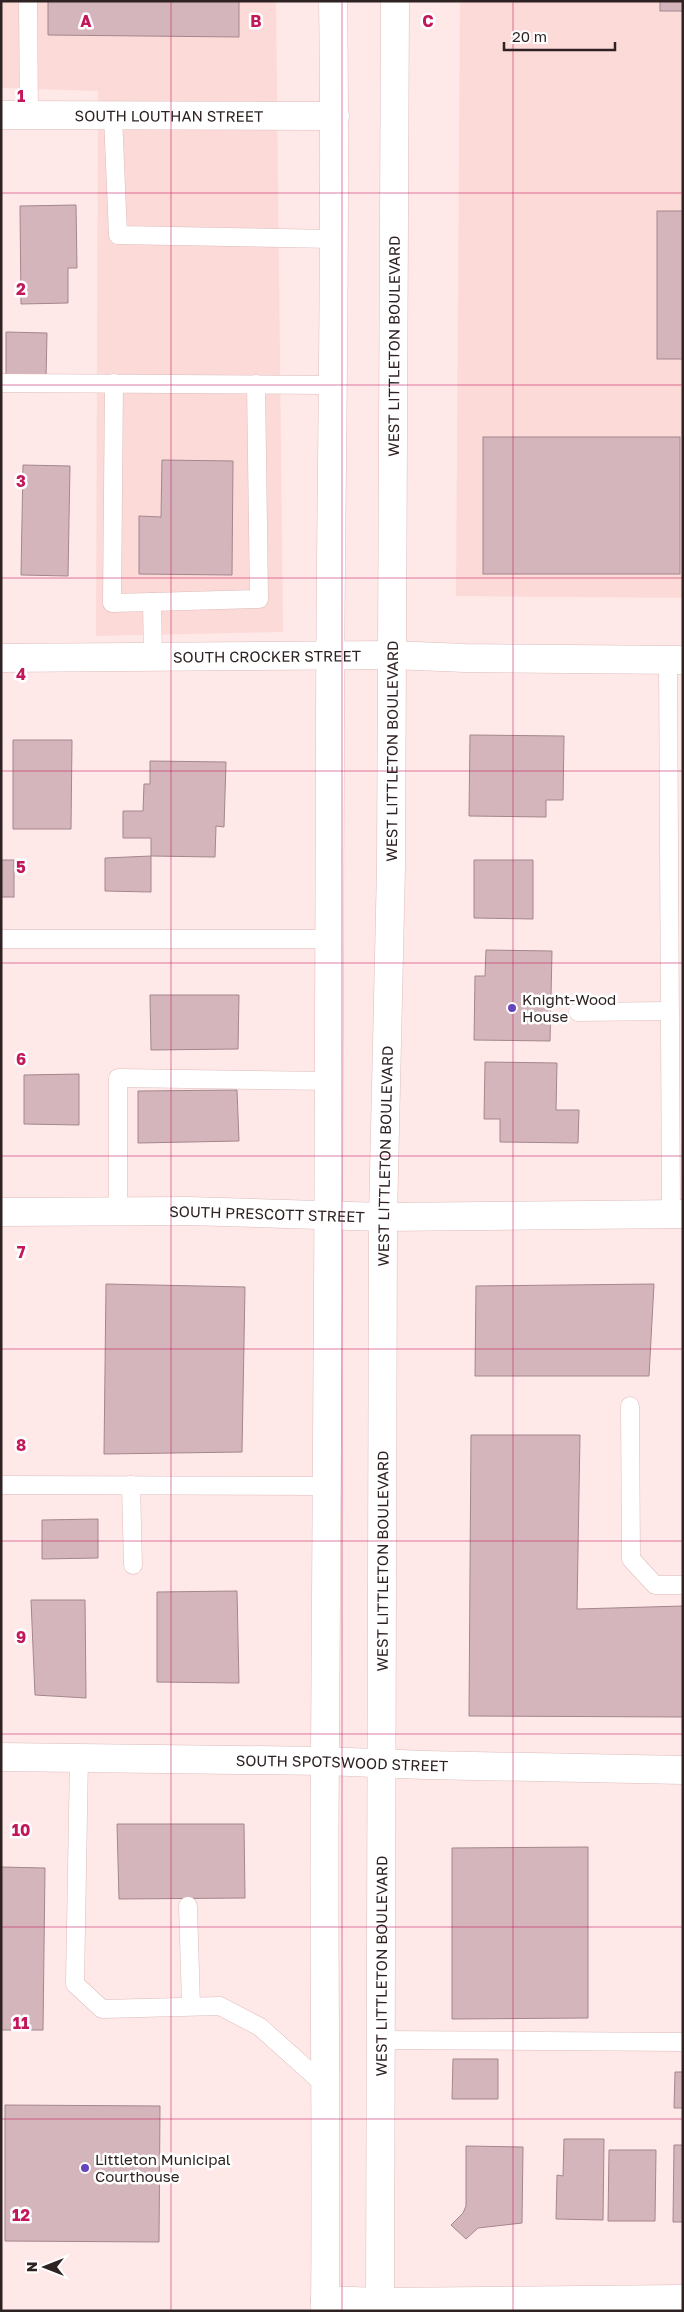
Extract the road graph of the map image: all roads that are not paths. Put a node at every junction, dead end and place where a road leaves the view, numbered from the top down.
1 (28, 1) edge
2 (332, 1) edge
3 (395, 1) edge
4 (1, 115) edge
5 (29, 115) junction
6 (113, 116) junction
7 (335, 116) junction
8 (333, 239) junction
9 (1, 383) edge
10 (114, 383) junction
11 (256, 384) junction
12 (332, 385) junction
13 (152, 602) junction
14 (330, 655) junction
15 (392, 655) junction
16 (153, 657) junction
17 (1, 658) edge
18 (676, 660) edge
19 (1, 939) edge
20 (330, 939) junction
21 (670, 1011) junction
22 (578, 1012) dead end
23 (330, 1081) junction
24 (677, 1163) edge
25 (118, 1211) junction
26 (1, 1212) edge
27 (677, 1214) edge
28 (330, 1215) junction
29 (383, 1217) junction
30 (630, 1406) dead end
31 (1, 1485) edge
32 (132, 1485) junction
33 (328, 1486) junction
34 (133, 1565) dead end
35 (683, 1585) edge
36 (1, 1757) edge
37 (78, 1758) junction
38 (325, 1761) junction
39 (381, 1764) junction
40 (683, 1770) edge
41 (188, 1906) dead end
42 (191, 2006) junction
43 (380, 2040) junction
44 (683, 2042) edge
45 (327, 2087) junction
46 (681, 2303) edge
47 (325, 2306) edge
48 (380, 2306) edge

1 - 5 lane
2 - 7 main road
3 - 15 main road, WEST LITTLETON BOULEVARD
4 - 5 main road, SOUTH LOUTHAN STREET
5 - 6 main road, SOUTH LOUTHAN STREET
6 - 7 main road, SOUTH LOUTHAN STREET
6 - 8 lane
7 - 8 main road
8 - 12 main road
9 - 10 lane
10 - 11 lane
10 - 13 lane
11 - 12 lane
11 - 13 lane
12 - 14 main road
13 - 16 lane
14 - 15 main road, SOUTH CROCKER STREET
14 - 16 main road, SOUTH CROCKER STREET
14 - 20 main road
15 - 18 main road, SOUTH CROCKER STREET
15 - 29 main road, WEST LITTLETON BOULEVARD
16 - 17 main road, SOUTH CROCKER STREET
18 - 21 lane
19 - 20 lane
20 - 23 main road
21 - 22 lane
21 - 24 lane
23 - 25 lane
23 - 28 main road
24 - 27 lane
25 - 26 main road, SOUTH PRESCOTT STREET
25 - 28 main road, SOUTH PRESCOTT STREET
27 - 29 main road, SOUTH PRESCOTT STREET
28 - 29 main road, SOUTH PRESCOTT STREET
28 - 33 main road
29 - 39 main road, WEST LITTLETON BOULEVARD
30 - 35 lane
31 - 32 lane
32 - 33 lane
32 - 34 lane
33 - 38 main road
36 - 37 main road, SOUTH SPOTSWOOD STREET
37 - 38 main road, SOUTH SPOTSWOOD STREET
37 - 42 lane
38 - 39 main road, SOUTH SPOTSWOOD STREET
38 - 45 main road
39 - 40 main road, SOUTH SPOTSWOOD STREET
39 - 43 main road, WEST LITTLETON BOULEVARD
41 - 42 lane
42 - 45 lane
43 - 44 lane
43 - 48 main road, WEST LITTLETON BOULEVARD
45 - 47 main road
46 - 48 main road
47 - 48 main road

